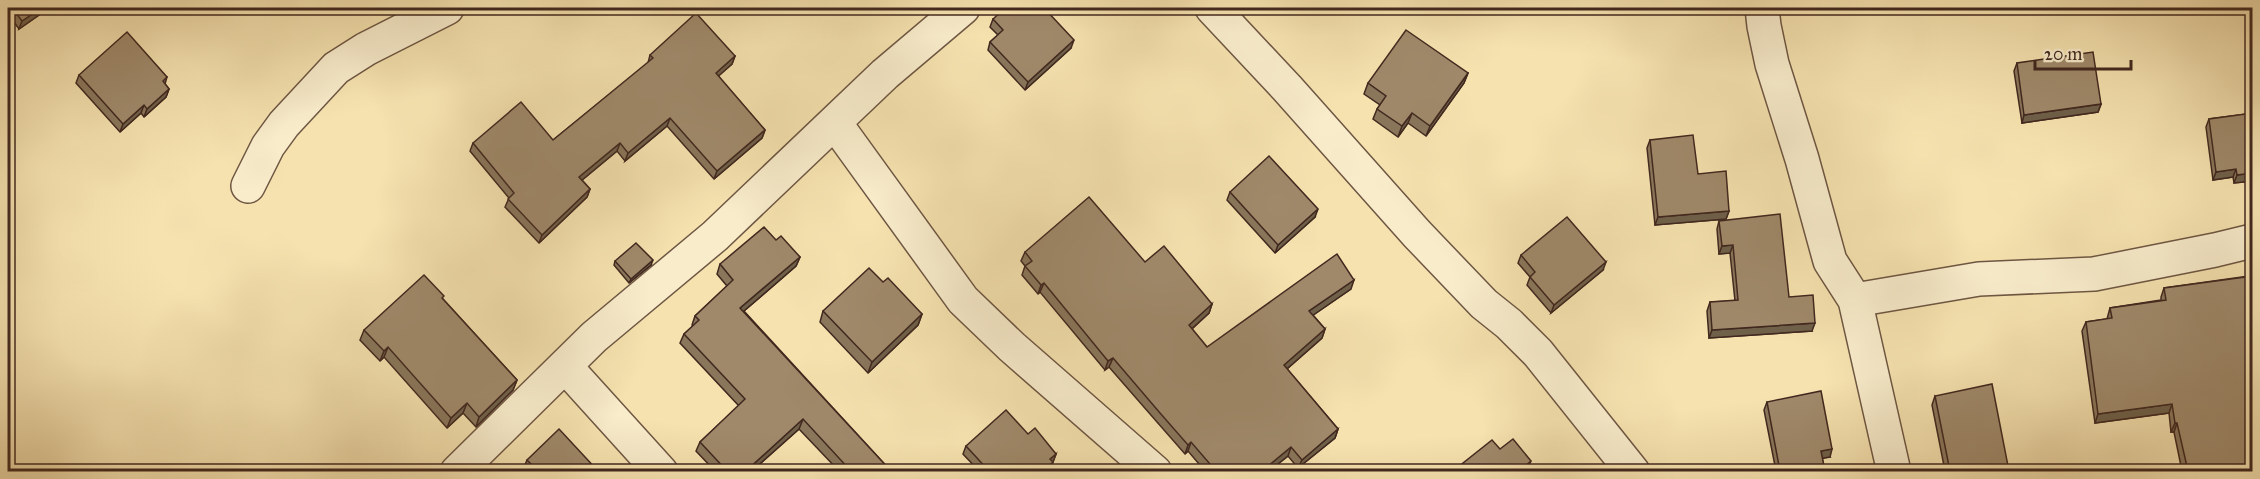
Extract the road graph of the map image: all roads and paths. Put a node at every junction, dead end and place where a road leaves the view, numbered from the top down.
1 (447, 8) edge
2 (963, 8) edge
3 (1212, 8) edge
4 (1762, 8) edge
5 (836, 123) junction
6 (248, 186) dead end
7 (2253, 241) edge
8 (1855, 300) junction
9 (564, 366) junction
10 (457, 471) edge
11 (662, 471) edge
12 (1155, 471) edge
13 (1633, 471) edge
14 (1894, 471) edge

1 - 6 street
2 - 5 street
3 - 13 street
4 - 8 street
5 - 9 street
5 - 12 street
7 - 8 street
8 - 14 street
9 - 10 street
9 - 11 street

